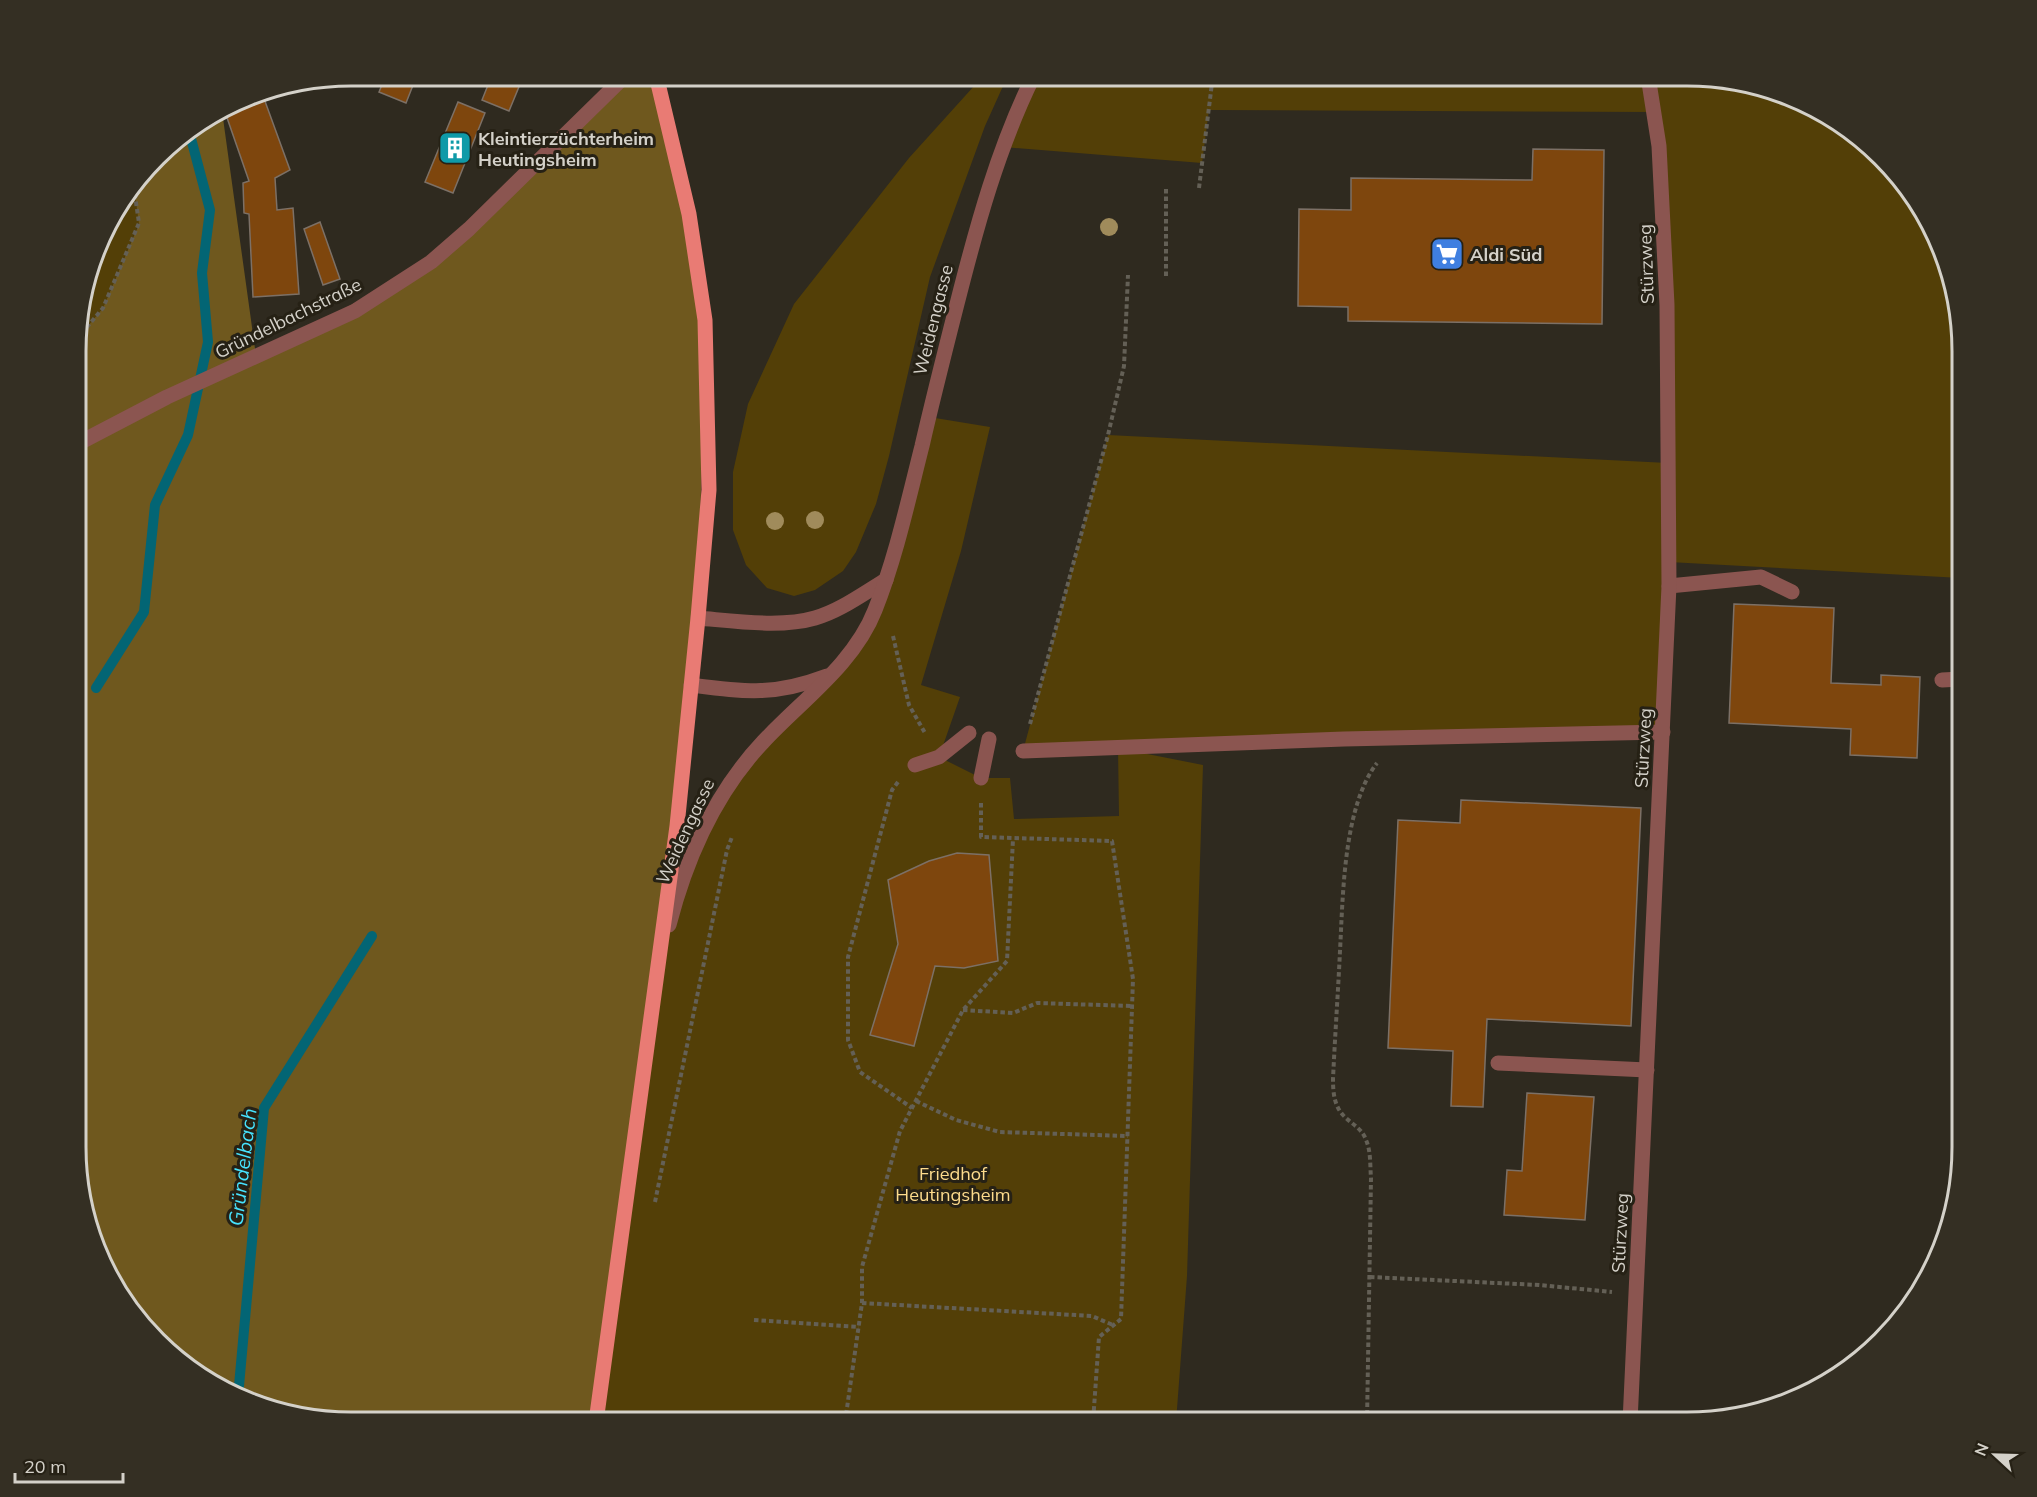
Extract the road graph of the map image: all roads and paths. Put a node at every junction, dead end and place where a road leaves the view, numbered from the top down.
1 (615, 86) edge
2 (659, 86) edge
3 (1029, 86) edge
4 (1212, 86) edge
5 (1650, 86) edge
6 (1166, 188) dead end
7 (1199, 188) dead end
8 (135, 196) edge
9 (1128, 275) dead end
10 (1166, 276) dead end
11 (87, 327) edge
12 (86, 439) edge
13 (886, 580) junction
14 (1669, 586) junction
15 (1792, 592) dead end
16 (698, 618) junction
17 (886, 640) dead end
18 (830, 675) junction
19 (1952, 679) edge
20 (1942, 680) dead end
21 (691, 685) junction
22 (1663, 732) junction
23 (969, 733) dead end
24 (1402, 738) junction
25 (989, 739) dead end
26 (1023, 751) joint
27 (939, 757) junction
28 (915, 765) joint
29 (981, 778) joint
30 (734, 831) dead end
31 (1013, 839) junction
32 (657, 969) junction
33 (1132, 1006) junction
34 (963, 1010) junction
35 (1498, 1063) dead end
36 (1647, 1070) junction
37 (916, 1101) junction
38 (912, 1108) junction
39 (1128, 1136) junction
40 (655, 1203) dead end
41 (1370, 1277) junction
42 (1637, 1293) junction
43 (862, 1303) junction
44 (754, 1320) dead end
45 (1113, 1325) junction
46 (859, 1327) junction
47 (597, 1412) edge
48 (846, 1412) edge
49 (1094, 1412) edge
50 (1367, 1412) edge
51 (1631, 1412) edge

1 - 12 street, Gründelbachstraße
2 - 16 main road
3 - 13 street, Weidengasse
4 - 7 path
5 - 14 street, Stürzweg
6 - 10 path
8 - 11 path
9 - 26 path
13 - 16 street
13 - 18 street, Weidengasse
14 - 15 street
14 - 22 street, Stürzweg
16 - 21 main road
17 - 27 path
18 - 21 street
18 - 32 street, Weidengasse
19 - 20 street
21 - 32 main road
22 - 24 street
22 - 36 street, Stürzweg
23 - 27 street
24 - 26 street
24 - 41 path
25 - 29 street
27 - 28 street
28 - 38 path
29 - 31 path
30 - 40 path
31 - 33 path
31 - 34 path
32 - 47 main road
33 - 34 path
33 - 39 path
34 - 37 path
35 - 36 street
36 - 42 street, Stürzweg
37 - 38 path
37 - 39 path
38 - 43 path
39 - 45 path
41 - 42 path
41 - 50 path
42 - 51 street, Stürzweg
43 - 45 path
43 - 46 path
44 - 46 path
45 - 49 path
46 - 48 path

